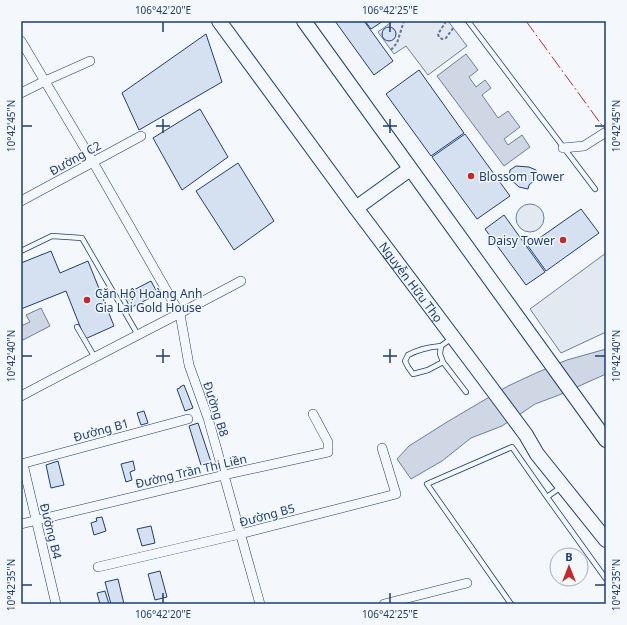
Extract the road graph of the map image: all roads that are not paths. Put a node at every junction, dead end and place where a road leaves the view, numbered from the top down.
1 (219, 21) edge
2 (304, 21) edge
3 (468, 21) edge
4 (21, 40) edge
5 (90, 61) dead end
6 (45, 81) junction
7 (21, 94) edge
8 (606, 132) edge
9 (141, 136) dead end
10 (563, 148) junction
11 (93, 162) junction
12 (410, 169) junction
13 (594, 189) dead end
14 (21, 201) edge
15 (356, 208) junction
16 (21, 251) edge
17 (241, 282) dead end
18 (180, 314) junction
19 (77, 327) dead end
20 (138, 335) junction
21 (453, 337) junction
22 (441, 346) junction
23 (94, 356) junction
24 (443, 362) junction
25 (466, 392) dead end
26 (21, 396) edge
27 (313, 414) dead end
28 (188, 419) dead end
29 (606, 440) edge
30 (382, 448) dead end
31 (22, 464) edge
32 (224, 475) junction
33 (562, 486) junction
34 (547, 497) junction
35 (35, 520) junction
36 (21, 524) edge
37 (240, 534) junction
38 (606, 540) edge
39 (98, 567) dead end
40 (606, 579) edge
41 (467, 583) dead end
42 (56, 604) edge
43 (260, 604) edge
44 (384, 604) edge
45 (511, 604) edge

1 - 15 main road, Nguyễn Hữu Thọ
2 - 12 main road
3 - 10 lane
4 - 6 street, Đường B8
5 - 6 street
6 - 7 street
6 - 11 street, Đường B8
8 - 10 street
9 - 11 street, Đường C2
10 - 13 lane
11 - 14 street, Đường C2
11 - 18 street, Đường B8
12 - 15 main road
12 - 29 main road
15 - 21 main road, Nguyễn Hữu Thọ
16 - 20 lane
17 - 18 street
18 - 20 street
18 - 32 street, Đường B8
19 - 23 lane
20 - 23 street
21 - 22 lane
21 - 33 main road, Nguyễn Hữu Thọ
22 - 24 lane
22 - 24 lane
23 - 26 street
24 - 25 lane
27 - 32 street, Đường Trần Thị Liền
28 - 31 street, Đường B1
30 - 37 street, Đường B5
31 - 35 street, Đường B4
32 - 35 street, Đường Trần Thị Liền
32 - 37 street, Đường B8
33 - 34 lane
33 - 38 main road, Nguyễn Hữu Thọ
34 - 40 lane
34 - 45 lane
35 - 36 street, Đường Trần Thị Liền
35 - 42 street, Đường B4
37 - 39 street, Đường B5
37 - 43 street, Đường B8
41 - 44 street

